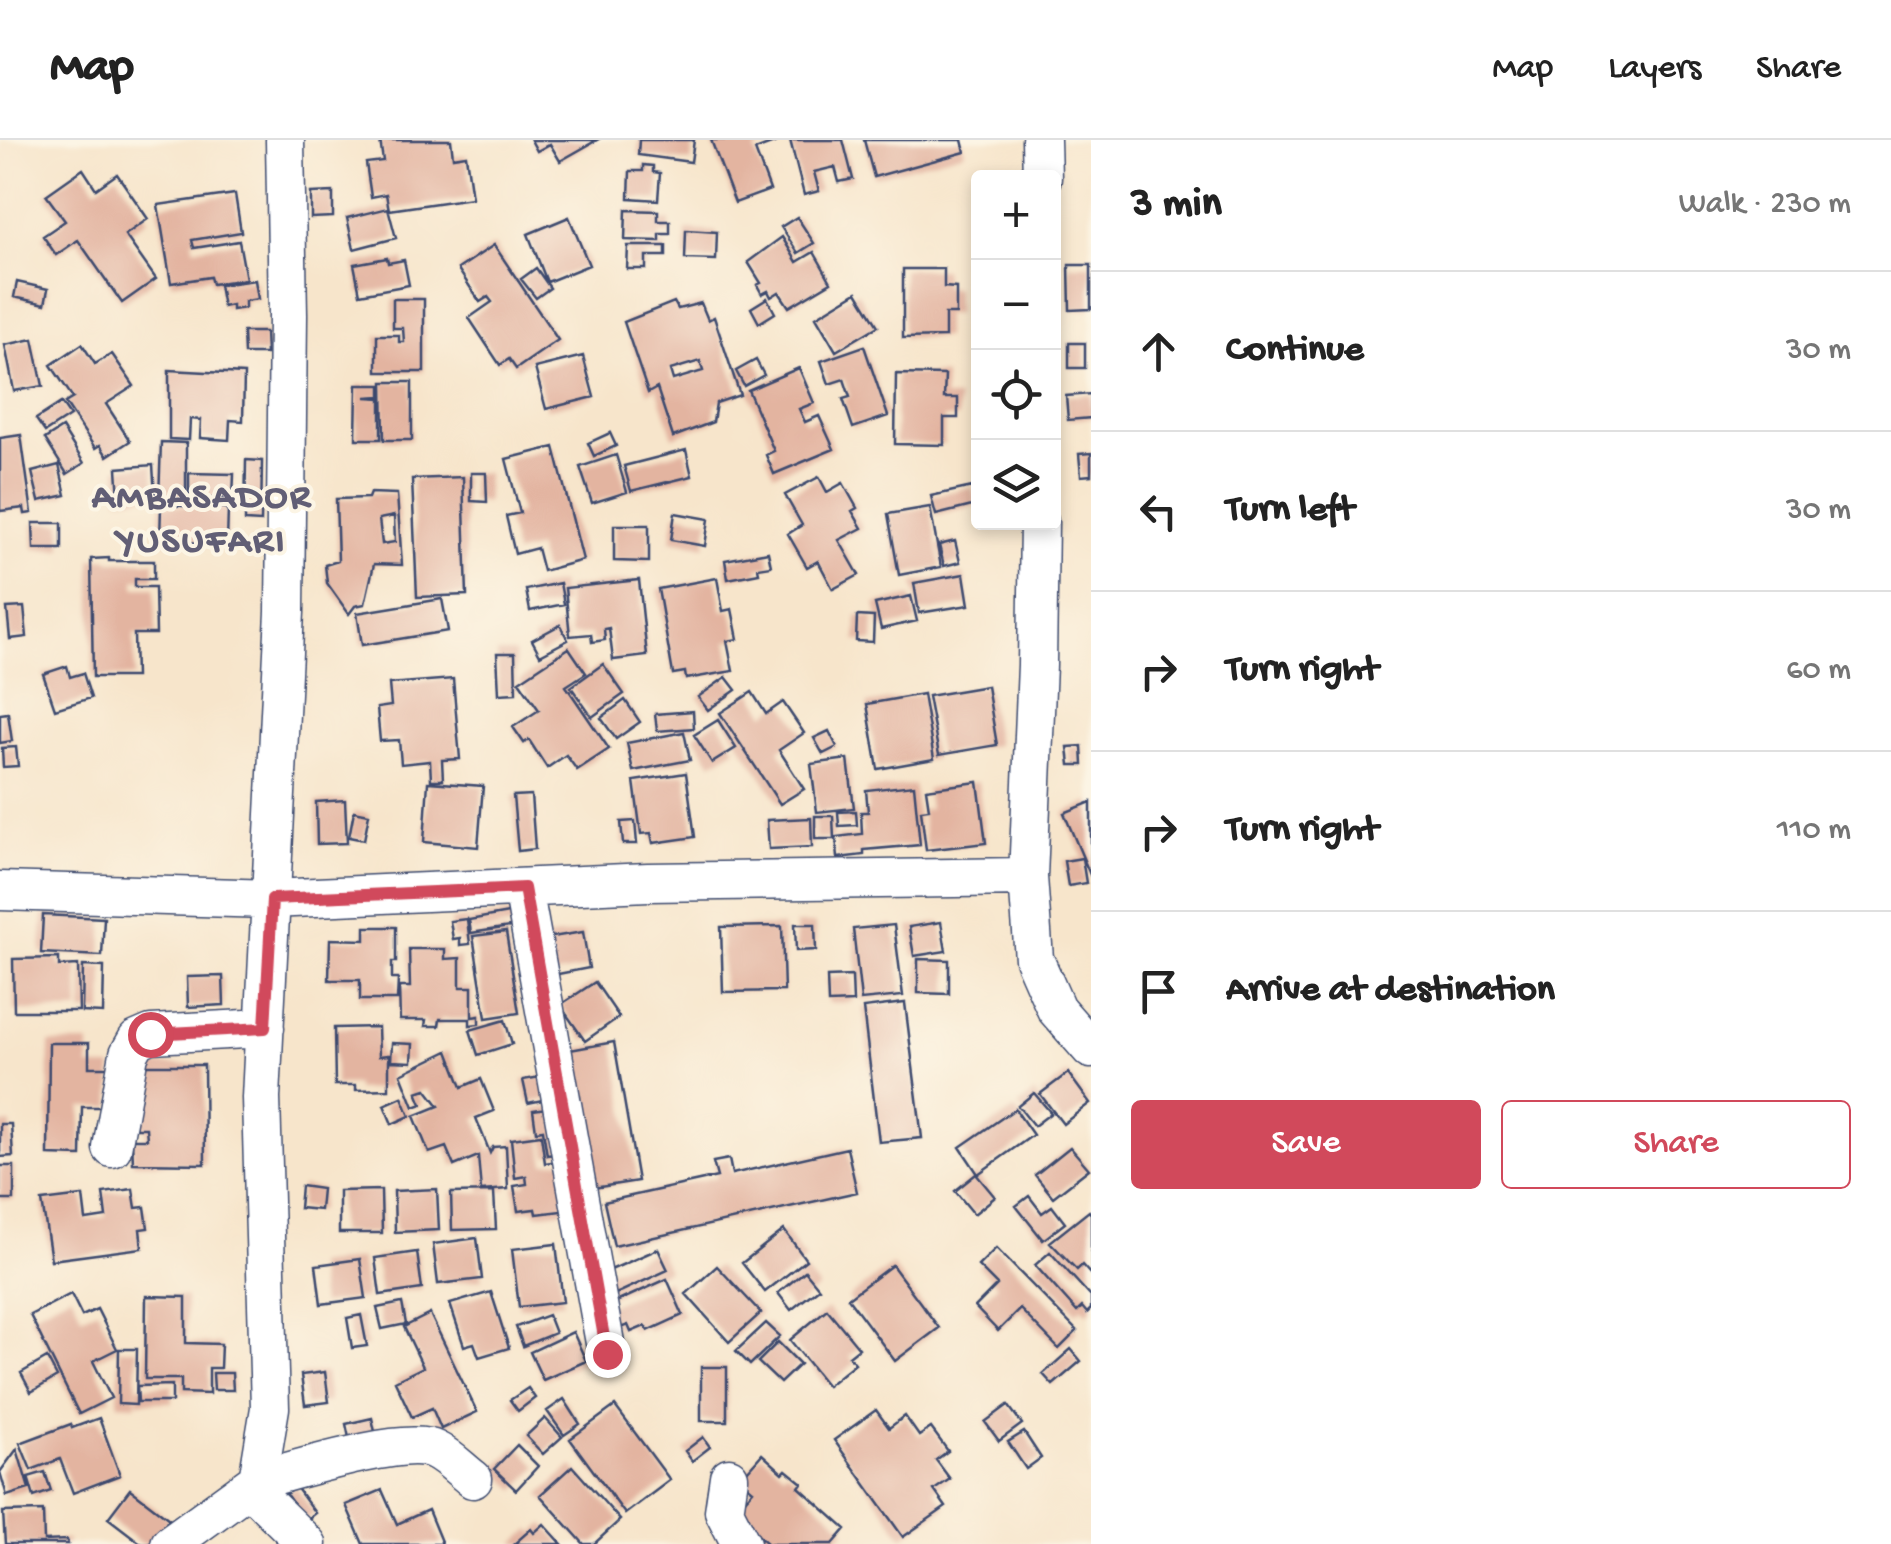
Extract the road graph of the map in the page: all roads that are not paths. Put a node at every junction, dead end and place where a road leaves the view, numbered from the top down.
1 (284, 140) edge
2 (1042, 140) edge
3 (1042, 170) edge
4 (1039, 530) edge
5 (1028, 877) junction
6 (524, 888) junction
7 (0, 890) edge
8 (272, 899) junction
9 (265, 1028) junction
10 (1091, 1049) edge
11 (112, 1148) dead end
12 (607, 1354) dead end
13 (729, 1477) dead end
14 (473, 1479) dead end
15 (253, 1484) junction
16 (170, 1544) edge
17 (307, 1544) edge
18 (741, 1544) edge

1 - 8 street
2 - 3 street
4 - 5 street
5 - 6 street
5 - 10 street
6 - 8 street
6 - 12 street
7 - 8 street
8 - 9 street
9 - 11 street
9 - 15 street
13 - 18 street
14 - 15 street
15 - 16 street
15 - 17 street

